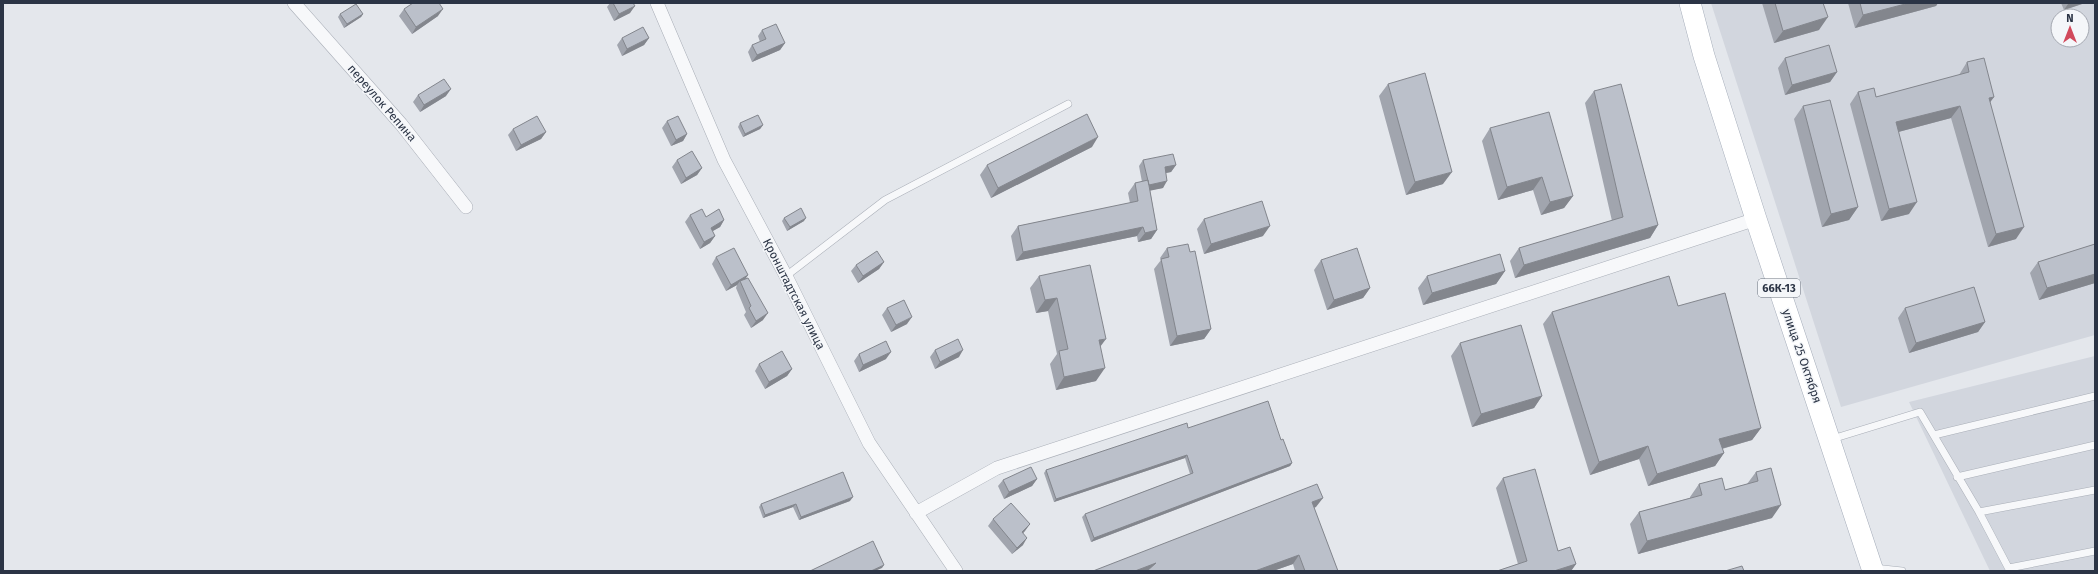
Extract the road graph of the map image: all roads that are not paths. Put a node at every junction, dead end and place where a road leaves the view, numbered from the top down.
1 (294, 3) edge
2 (656, 3) edge
3 (1690, 3) edge
4 (1068, 104) dead end
5 (466, 207) dead end
6 (1756, 219) junction
7 (786, 276) junction
8 (2095, 396) edge
9 (1934, 435) junction
10 (1830, 440) junction
11 (2095, 445) edge
12 (1957, 477) junction
13 (2095, 490) edge
14 (1979, 512) junction
15 (916, 513) junction
16 (2095, 551) edge
17 (1872, 569) edge
18 (2010, 570) edge
19 (956, 571) edge
20 (1902, 571) edge

1 - 5 street, переулок Репина
2 - 7 street, Кронштадтская улица
3 - 6 main road, улица 25 Октября / 66К-13
4 - 7 lane
6 - 10 main road, улица 25 Октября / 66К-13
6 - 15 street
7 - 15 street, Кронштадтская улица
8 - 9 lane
9 - 10 lane
9 - 12 lane
10 - 17 main road, улица 25 Октября / 66К-13
11 - 12 lane
12 - 14 lane
13 - 14 lane
14 - 18 lane
15 - 19 street, Кронштадтская улица
16 - 18 lane
17 - 20 lane

